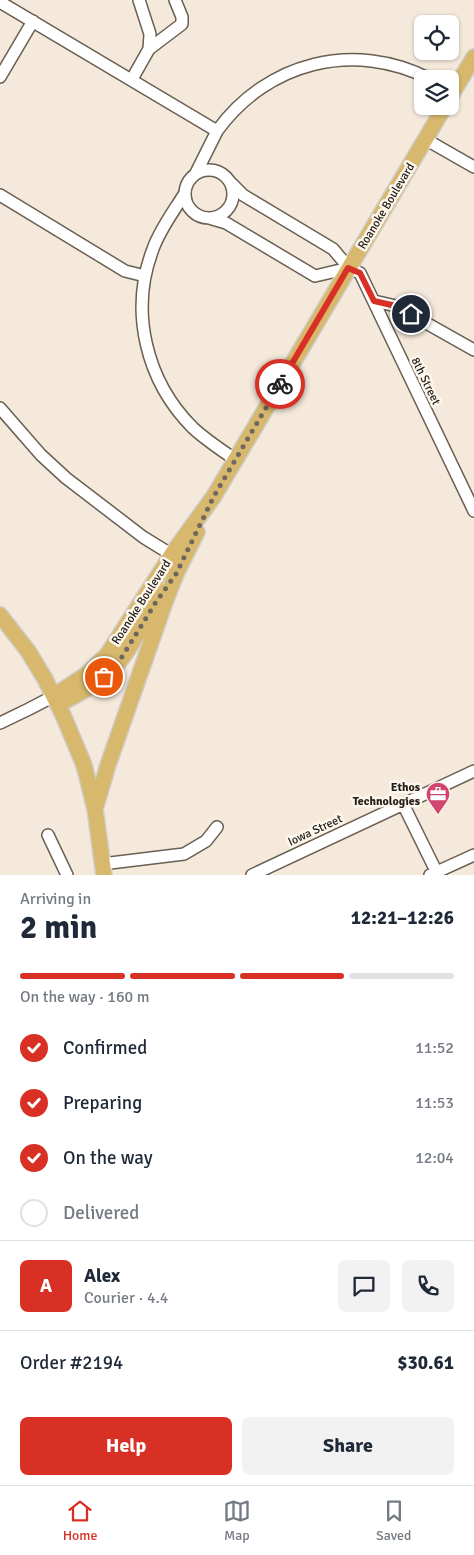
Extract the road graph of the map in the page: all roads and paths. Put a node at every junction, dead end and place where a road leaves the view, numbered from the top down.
1 (139, 0) edge
2 (175, 0) edge
3 (0, 2) edge
4 (33, 21) junction
5 (149, 49) junction
6 (474, 57) edge
7 (414, 73) edge
8 (0, 77) edge
9 (132, 79) junction
10 (459, 80) edge
11 (440, 115) edge
12 (217, 131) junction
13 (426, 139) junction
14 (474, 167) edge
15 (196, 174) junction
16 (231, 182) junction
17 (185, 193) junction
18 (0, 195) edge
19 (209, 218) junction
20 (348, 268) junction
21 (145, 276) junction
22 (374, 301) junction
23 (474, 350) edge
24 (0, 408) edge
25 (236, 460) junction
26 (474, 511) edge
27 (176, 564) junction
28 (0, 615) edge
29 (54, 696) junction
30 (0, 722) edge
31 (474, 771) edge
32 (403, 804) junction
33 (95, 809) junction
34 (217, 826) dead end
35 (48, 835) dead end
36 (474, 854) edge
37 (103, 870) edge
38 (435, 874) edge
39 (67, 875) edge
40 (252, 875) edge

1 - 5 street
2 - 5 street
3 - 4 street
4 - 8 street
4 - 9 street
5 - 9 street
6 - 10 main road
7 - 12 street
9 - 12 street
11 - 13 main road, Roanoke Boulevard
12 - 15 street
13 - 14 street
13 - 20 main road, Roanoke Boulevard
15 - 16 street
15 - 17 street
16 - 19 street
16 - 20 street, 8th Street
17 - 19 street
17 - 21 street
18 - 21 street
19 - 20 street
20 - 22 street, 8th Street
20 - 25 main road, Roanoke Boulevard
21 - 25 street
22 - 23 street
22 - 26 street, 8th Street
24 - 27 street
25 - 27 main road, Roanoke Boulevard
27 - 29 main road, Roanoke Boulevard
27 - 33 main road
28 - 29 main road
29 - 30 street
29 - 33 main road
31 - 32 street, Iowa Street
32 - 38 street
32 - 40 street, Iowa Street
33 - 37 main road
34 - 37 street
35 - 39 street
36 - 38 street

